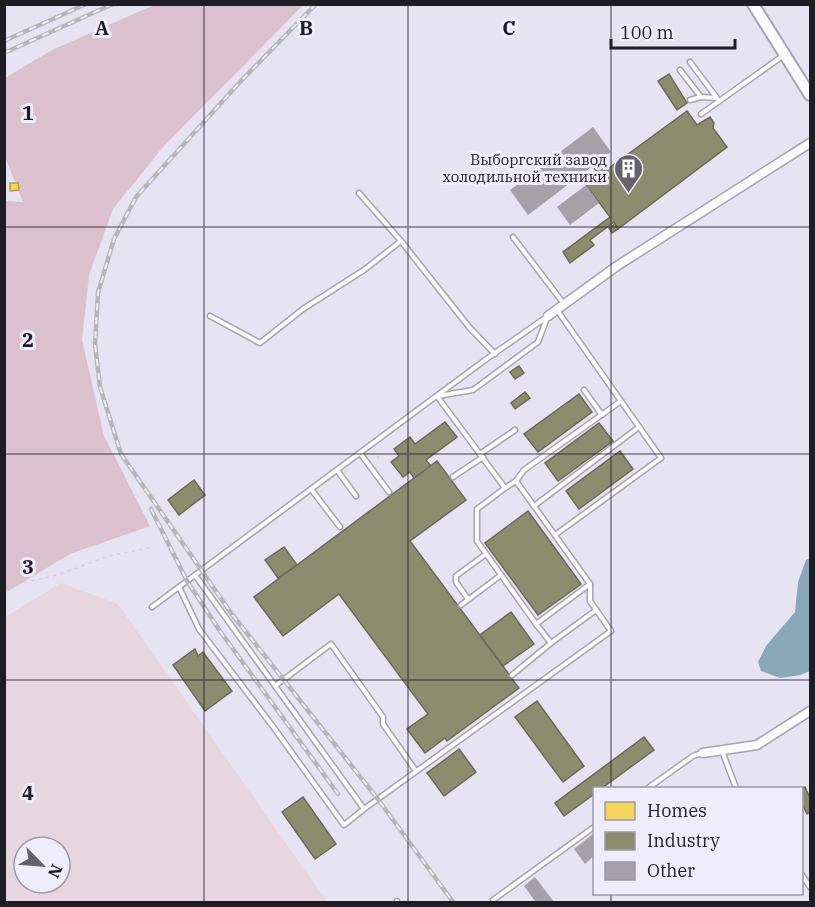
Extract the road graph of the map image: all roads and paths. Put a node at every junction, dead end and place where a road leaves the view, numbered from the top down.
1 (753, 4) edge
2 (786, 54) junction
3 (690, 62) dead end
4 (680, 70) dead end
5 (810, 92) edge
6 (700, 97) junction
7 (719, 98) junction
8 (690, 100) dead end
9 (701, 114) dead end
10 (810, 143) edge
11 (359, 193) dead end
12 (513, 237) dead end
13 (400, 241) junction
14 (560, 307) junction
15 (210, 315) dead end
16 (548, 316) junction
17 (495, 354) junction
18 (584, 390) dead end
19 (437, 396) junction
20 (621, 401) junction
21 (602, 415) junction
22 (639, 427) junction
23 (515, 430) dead end
24 (360, 453) junction
25 (482, 456) junction
26 (337, 470) junction
27 (453, 477) dead end
28 (516, 481) junction
29 (506, 488) junction
30 (311, 489) junction
31 (389, 492) dead end
32 (356, 496) dead end
33 (534, 506) junction
34 (340, 527) dead end
35 (555, 535) junction
36 (153, 547) dead end
37 (486, 554) junction
38 (195, 575) junction
39 (501, 575) junction
40 (590, 585) junction
41 (179, 587) junction
42 (4, 593) edge
43 (468, 599) junction
44 (461, 605) dead end
45 (152, 607) dead end
46 (596, 610) junction
47 (536, 624) junction
48 (551, 643) junction
49 (512, 675) dead end
50 (275, 686) junction
51 (810, 711) edge
52 (722, 751) junction
53 (703, 753) joint
54 (416, 771) junction
55 (651, 787) edge
56 (735, 787) edge
57 (364, 809) junction
58 (593, 828) edge
59 (493, 900) dead end

1 - 2 street
2 - 5 street
2 - 7 lane
3 - 7 lane
4 - 6 lane
6 - 7 lane
6 - 8 lane
7 - 9 lane
10 - 14 street
11 - 13 lane
12 - 14 lane
13 - 15 lane
13 - 17 lane
14 - 16 street
14 - 20 lane
16 - 17 lane
16 - 19 lane
17 - 19 lane
18 - 21 lane
19 - 24 lane
19 - 25 lane
20 - 21 lane
20 - 22 lane
21 - 28 lane
22 - 33 lane
22 - 35 lane
23 - 25 lane
24 - 26 lane
24 - 31 lane
25 - 27 lane
25 - 29 lane
26 - 30 lane
26 - 32 lane
28 - 29 lane
28 - 33 lane
29 - 37 lane
30 - 34 lane
30 - 38 lane
33 - 35 lane
35 - 40 lane
36 - 42 path
37 - 39 lane
37 - 43 lane
38 - 41 lane
38 - 50 lane
39 - 43 lane
39 - 47 lane
40 - 46 lane
40 - 47 lane
41 - 45 lane
41 - 57 lane
43 - 44 lane
46 - 48 lane
46 - 54 lane
47 - 48 lane
48 - 49 lane
50 - 54 lane
50 - 57 lane
51 - 52 street
52 - 53 street
52 - 56 lane
53 - 55 lane
54 - 57 lane
58 - 59 lane

